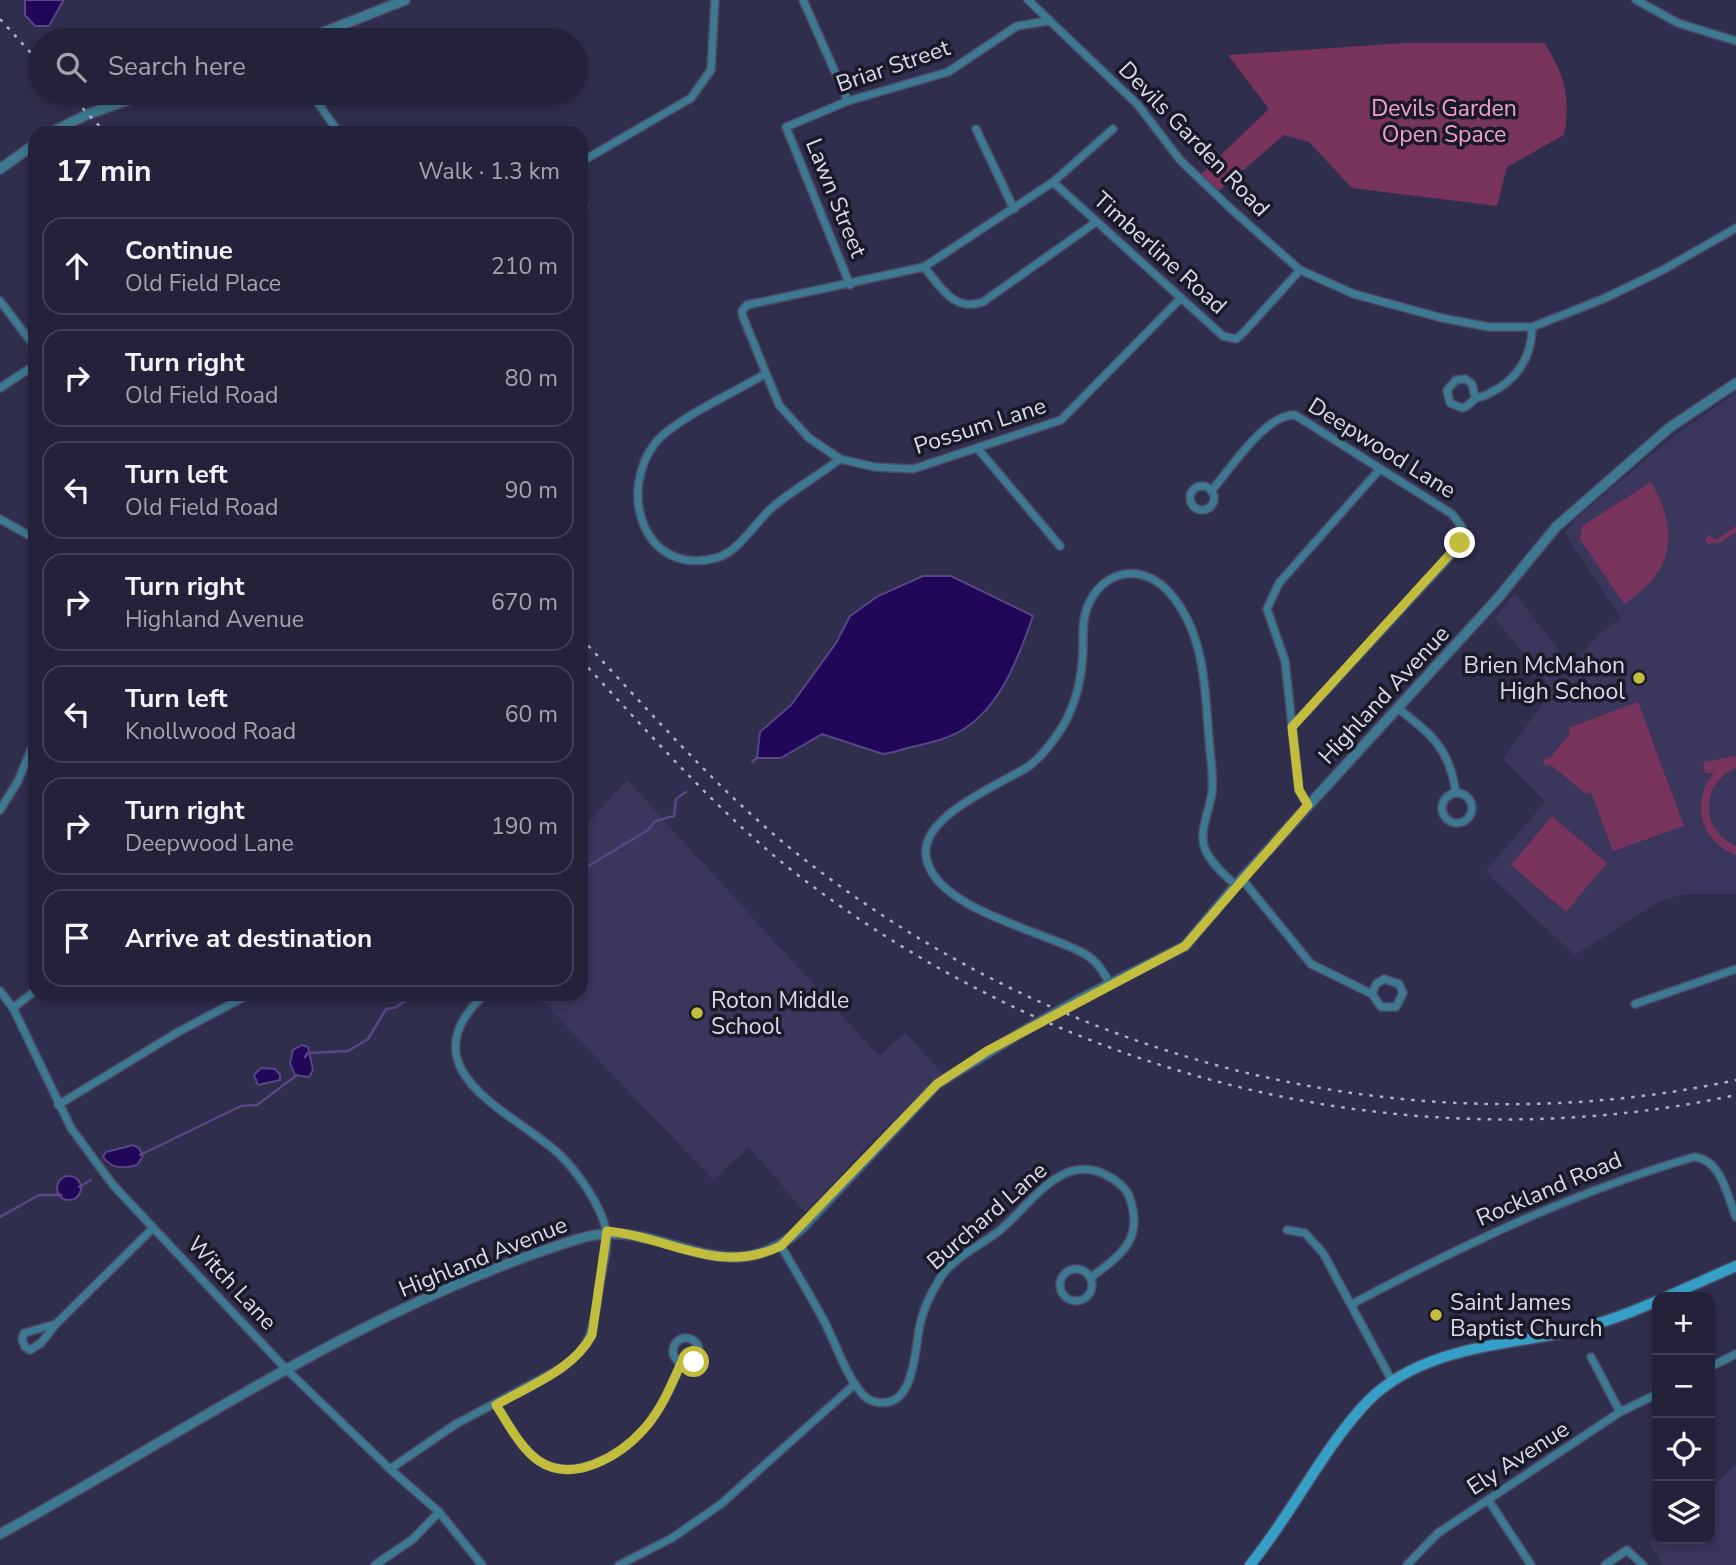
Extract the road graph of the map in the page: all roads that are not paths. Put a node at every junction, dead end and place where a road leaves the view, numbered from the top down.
1 (405, 0) edge
2 (715, 0) edge
3 (803, 0) edge
4 (1028, 0) edge
5 (1636, 0) edge
6 (1048, 21) junction
7 (334, 28) edge
8 (1736, 41) edge
9 (848, 101) junction
10 (114, 105) edge
11 (319, 105) edge
12 (64, 126) edge
13 (334, 126) edge
14 (786, 127) joint
15 (976, 129) dead end
16 (1113, 129) dead end
17 (28, 151) edge
18 (588, 158) edge
19 (0, 169) edge
20 (1053, 182) junction
21 (1014, 209) junction
22 (1096, 222) junction
23 (1736, 228) edge
24 (924, 267) junction
25 (1300, 270) junction
26 (850, 285) junction
27 (1181, 298) junction
28 (0, 301) edge
29 (1532, 327) junction
30 (28, 338) edge
31 (28, 370) edge
32 (765, 374) junction
33 (1736, 383) edge
34 (0, 388) edge
35 (1475, 397) junction
36 (978, 449) junction
37 (840, 459) junction
38 (1380, 469) junction
39 (1211, 491) dead end
40 (0, 519) edge
41 (28, 535) edge
42 (1060, 546) dead end
43 (1399, 709) junction
44 (1292, 727) junction
45 (28, 757) edge
46 (1456, 793) junction
47 (1308, 805) junction
48 (0, 810) edge
49 (1239, 882) junction
50 (1736, 969) edge
51 (1110, 984) junction
52 (0, 991) edge
53 (1373, 994) junction
54 (28, 996) edge
55 (237, 1001) edge
56 (478, 1001) edge
57 (1636, 1004) dead end
58 (13, 1008) junction
59 (58, 1105) junction
60 (1736, 1217) edge
61 (153, 1228) junction
62 (1287, 1230) dead end
63 (607, 1231) junction
64 (781, 1246) junction
65 (1736, 1266) edge
66 (1090, 1278) junction
67 (1677, 1292) edge
68 (1652, 1303) edge
69 (1352, 1304) junction
70 (56, 1324) junction
71 (1736, 1354) edge
72 (1591, 1357) dead end
73 (681, 1363) dead end
74 (1715, 1364) edge
75 (286, 1369) junction
76 (1392, 1381) junction
77 (855, 1384) junction
78 (1652, 1396) edge
79 (496, 1405) junction
80 (1620, 1412) junction
81 (390, 1469) junction
82 (1489, 1501) junction
83 (439, 1512) junction
84 (0, 1534) edge
85 (375, 1565) edge
86 (482, 1565) edge
87 (619, 1565) edge
88 (1250, 1565) edge
89 (1407, 1565) edge
90 (1531, 1565) edge
91 (1605, 1565) edge
92 (1643, 1565) edge

1 - 7 street
2 - 18 street
3 - 9 street
4 - 6 street, Devils Garden Road
5 - 8 street
6 - 9 street, Briar Street
6 - 25 street, Devils Garden Road
9 - 14 street, Briar Street
10 - 12 street
11 - 13 street
14 - 26 street, Lawn Street
15 - 21 street
16 - 20 street
17 - 19 street
20 - 21 street
20 - 22 street, Timberline Road
21 - 24 street
22 - 24 street
22 - 27 street, Timberline Road
23 - 29 street, Devils Garden Road
24 - 26 street
25 - 27 street, Timberline Road
25 - 29 street, Devils Garden Road
26 - 32 street, Possum Lane
27 - 36 street, Possum Lane
28 - 30 street
29 - 35 street
31 - 34 street
32 - 37 street, Possum Lane
32 - 37 street
33 - 43 street, Highland Avenue
35 - 35 street
36 - 37 street, Possum Lane
36 - 42 street
38 - 39 street, Deepwood Lane
38 - 44 street
38 - 44 street, Deepwood Lane
40 - 41 street
43 - 46 street
43 - 47 street, Highland Avenue
44 - 47 street
45 - 48 street
46 - 46 street
47 - 49 street, Highland Avenue
49 - 51 street, Highland Avenue
49 - 51 street
49 - 53 street
50 - 57 street
51 - 64 street, Highland Avenue, bridge
52 - 58 street, Witch Lane
53 - 53 street
54 - 58 street
55 - 59 street
56 - 63 street
58 - 59 street, Witch Lane
59 - 61 street, Witch Lane
60 - 69 street, Rockland Road
61 - 70 street
61 - 75 street, Witch Lane
62 - 69 street
63 - 64 street, Highland Avenue
63 - 75 street, Highland Avenue
63 - 79 street
64 - 77 street
65 - 67 main road
66 - 66 street, Burchard Lane
66 - 77 street, Burchard Lane
68 - 76 main road
69 - 76 street
70 - 70 street
71 - 74 street
72 - 80 street
73 - 79 street
75 - 81 street, Witch Lane
75 - 84 street, Highland Avenue
76 - 88 main road
77 - 87 street
78 - 80 street, Ely Avenue
79 - 81 street
80 - 82 street, Ely Avenue
81 - 83 street, Witch Lane
82 - 89 street, Ely Avenue
82 - 90 street
83 - 85 street
83 - 86 street, Witch Lane
91 - 92 street

